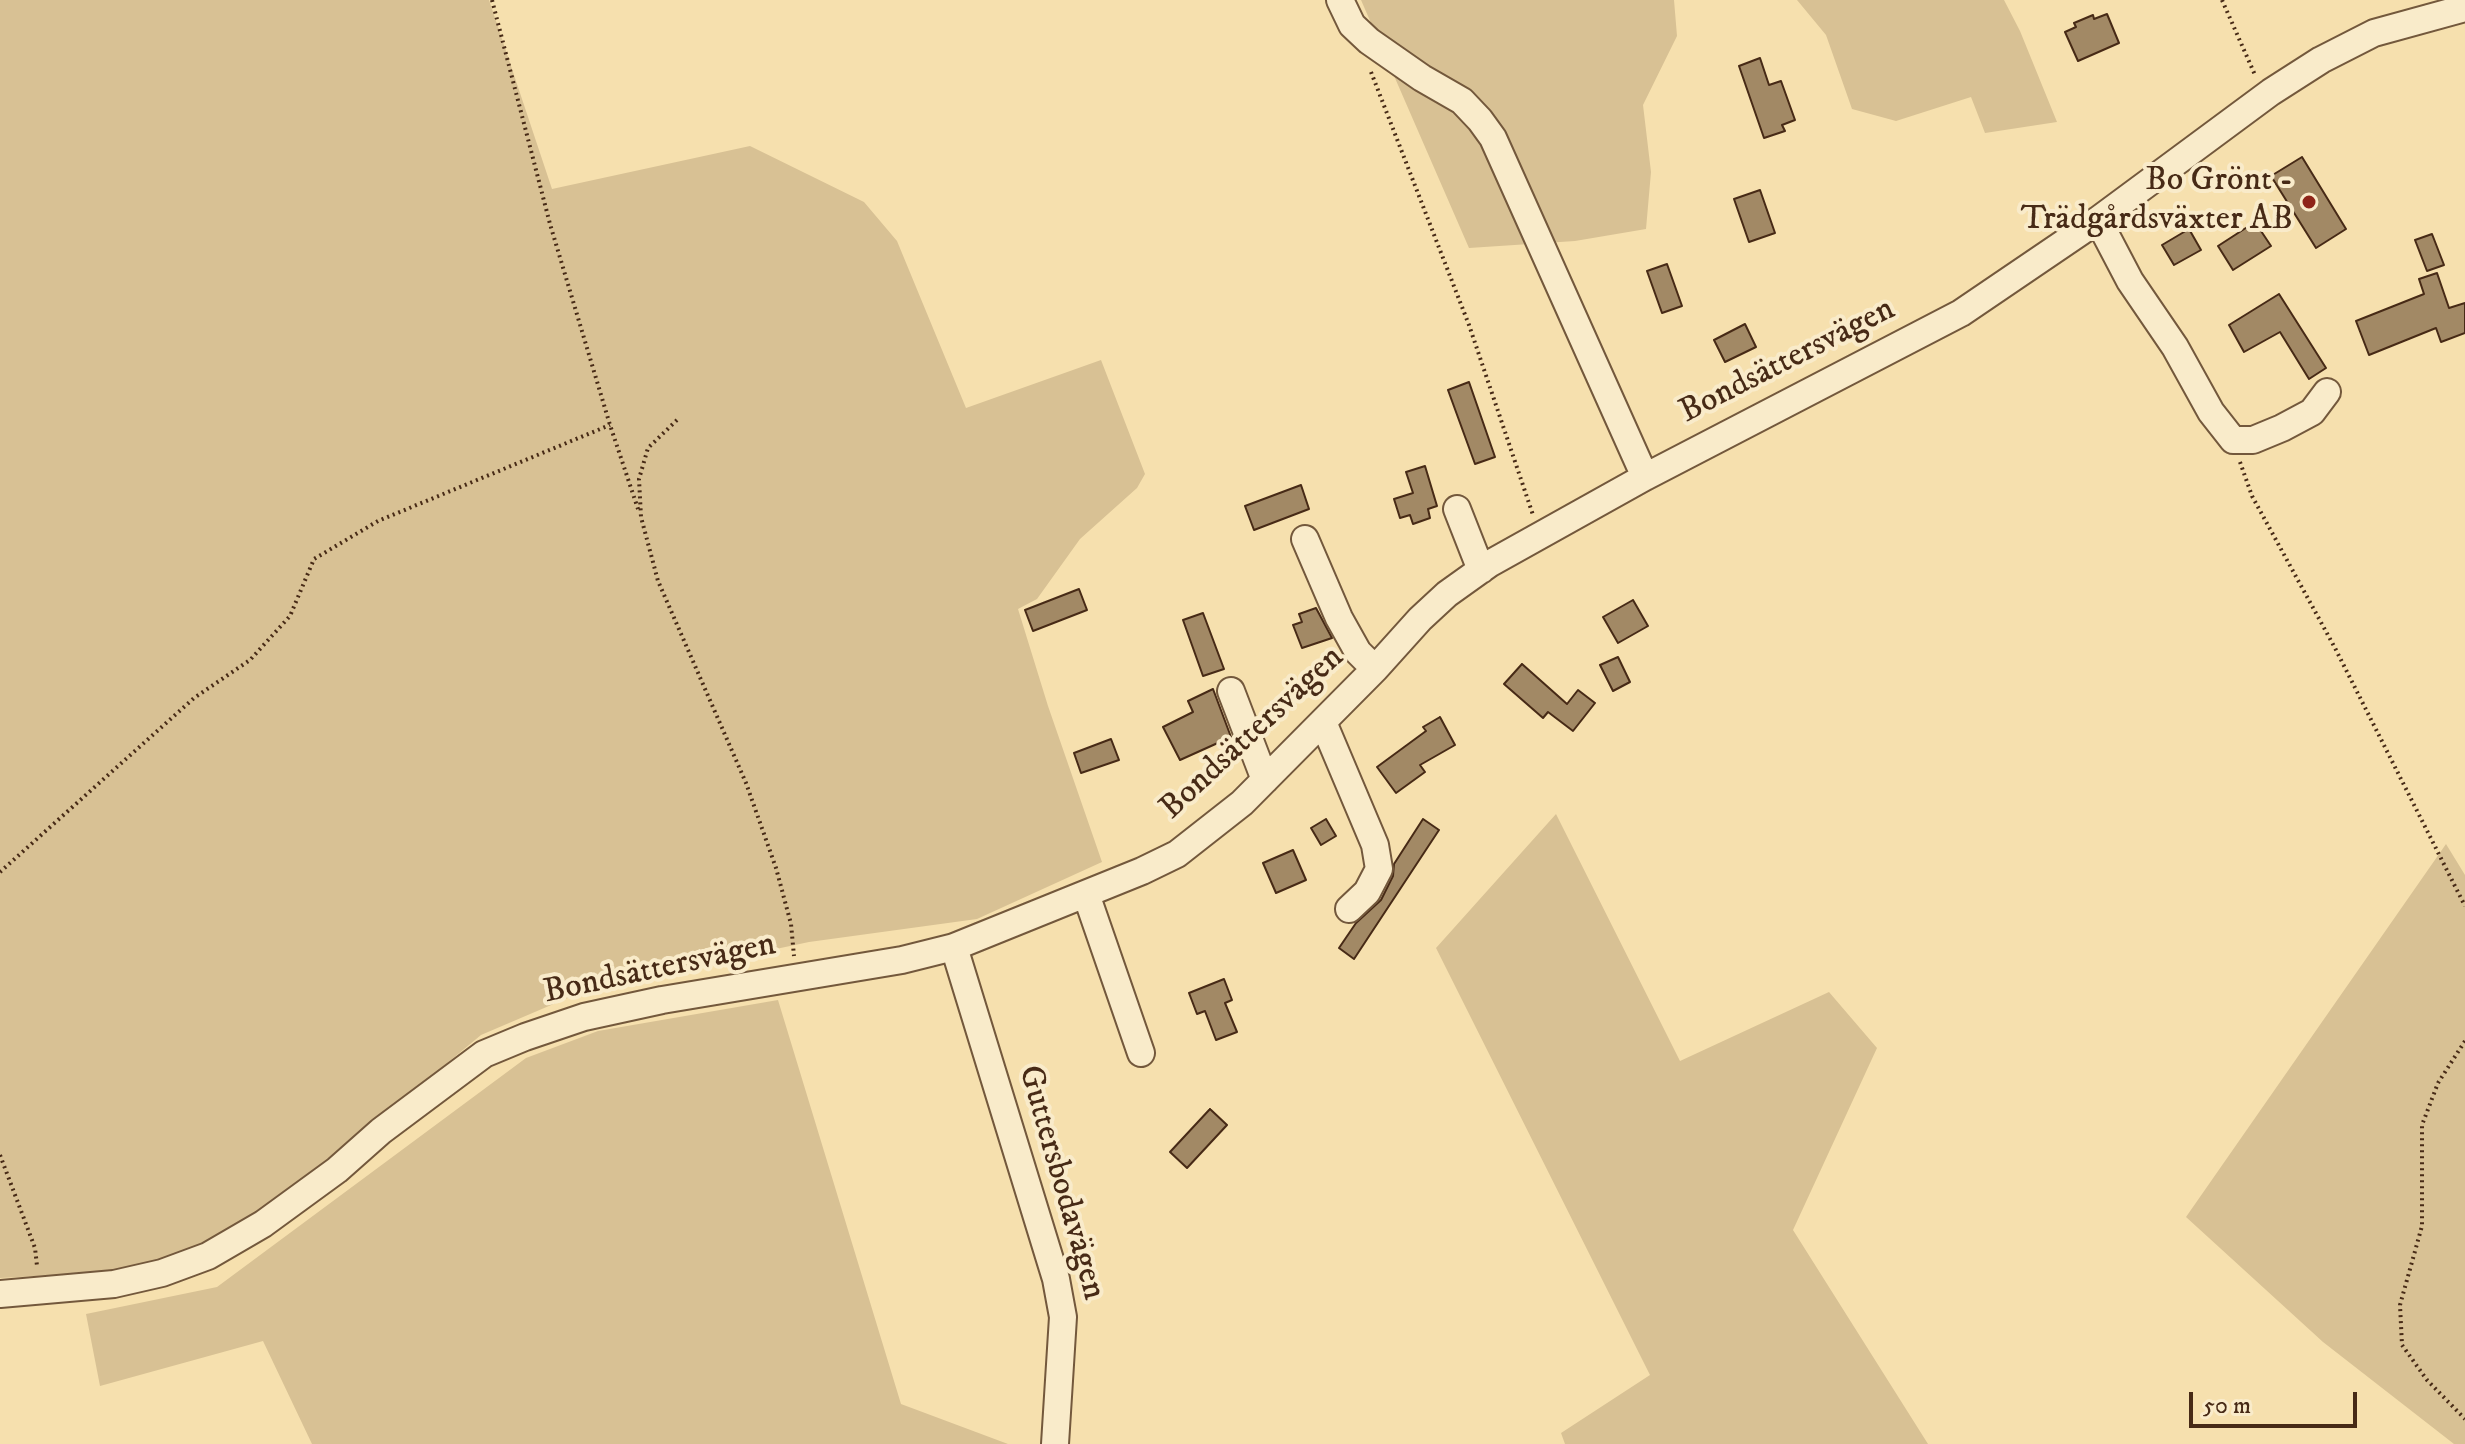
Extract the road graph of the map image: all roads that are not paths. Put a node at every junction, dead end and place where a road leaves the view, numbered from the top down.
1 (1340, 0) edge
2 (2465, 8) edge
3 (2098, 220) junction
4 (2327, 392) dead end
5 (1645, 477) junction
6 (1457, 509) dead end
7 (1305, 539) dead end
8 (1481, 570) junction
9 (1375, 669) junction
10 (1231, 691) dead end
11 (1323, 722) junction
12 (1265, 780) junction
13 (1086, 894) junction
14 (1349, 909) dead end
15 (954, 947) junction
16 (1141, 1053) dead end
17 (0, 1294) edge
18 (1055, 1444) edge

1 - 5 street
2 - 3 street, Bondsättersvägen
3 - 4 street
3 - 5 street, Bondsättersvägen
5 - 8 street, Bondsättersvägen
6 - 8 street
7 - 9 street
8 - 9 street, Bondsättersvägen
9 - 11 street, Bondsättersvägen
10 - 12 street
11 - 12 street, Bondsättersvägen
11 - 14 street
12 - 13 street, Bondsättersvägen
13 - 15 street, Bondsättersvägen
13 - 16 street
15 - 17 street, Bondsättersvägen
15 - 18 street, Guttersbodavägen

